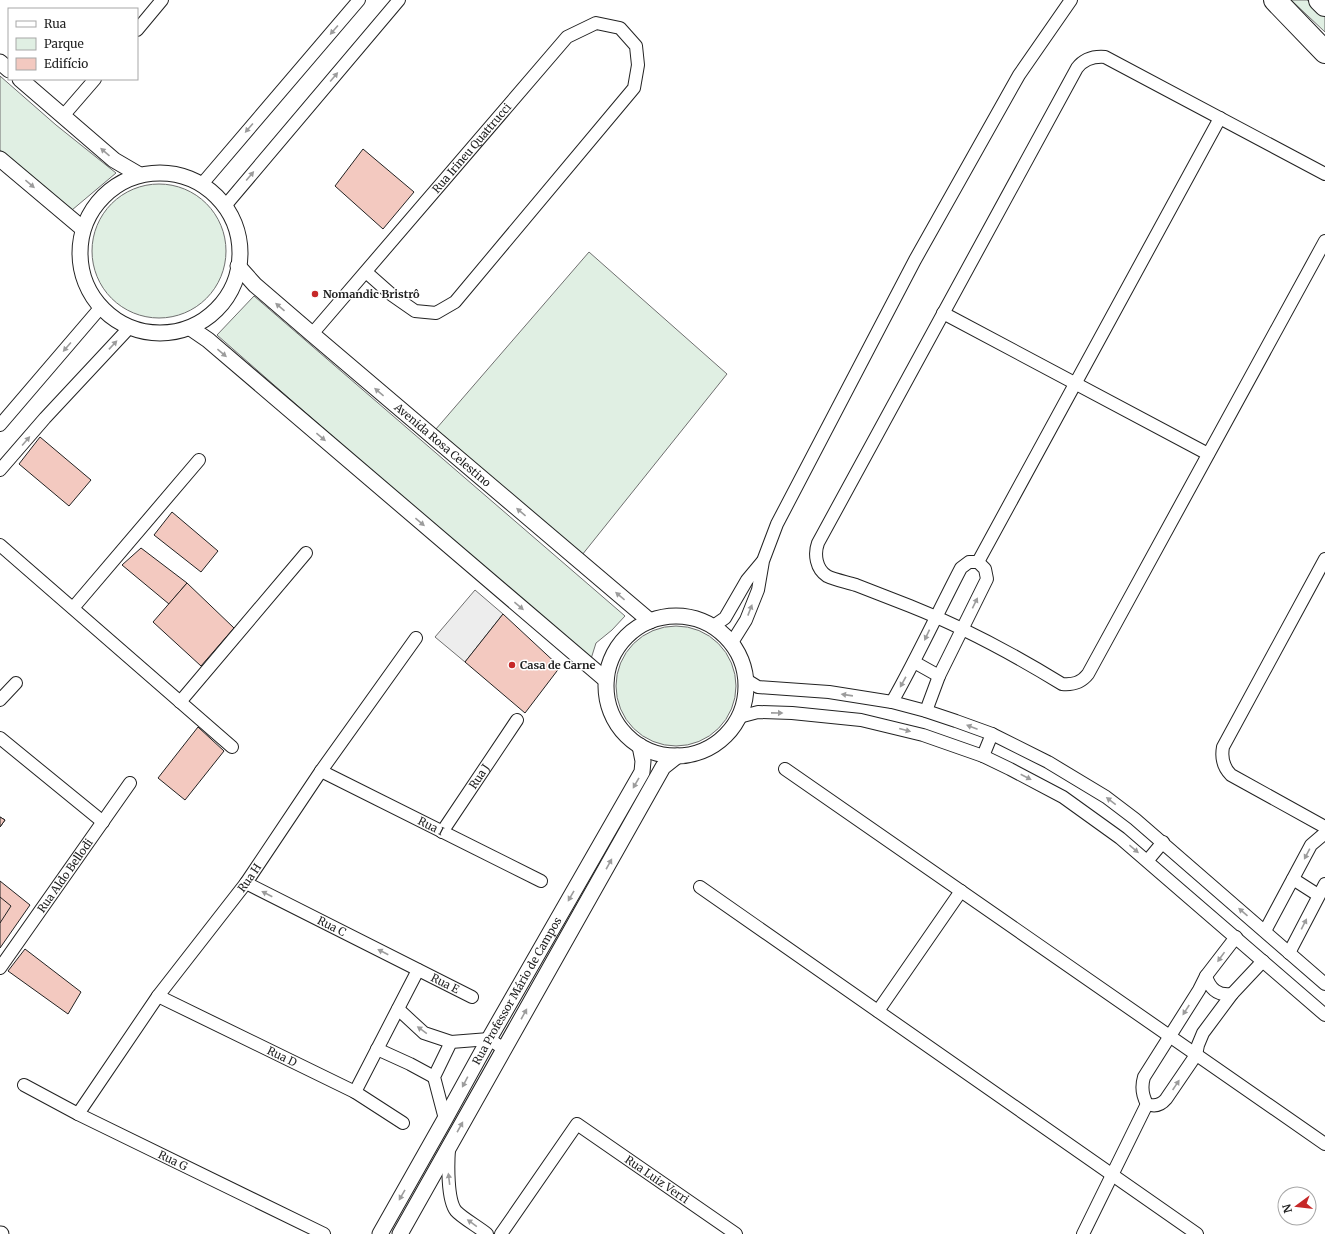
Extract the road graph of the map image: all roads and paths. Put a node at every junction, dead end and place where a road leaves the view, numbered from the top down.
1 (359, 0) edge
2 (399, 0) edge
3 (1071, 0) edge
4 (1275, 0) edge
5 (1280, 0) edge
6 (1320, 0) edge
7 (161, 1) edge
8 (1325, 5) edge
9 (138, 29) edge
10 (1325, 42) edge
11 (1325, 52) edge
12 (0, 62) edge
13 (8, 69) edge
14 (21, 80) edge
15 (94, 80) edge
16 (63, 116) junction
17 (1220, 118) junction
18 (0, 159) edge
19 (138, 174) junction
20 (1325, 174) edge
21 (202, 184) junction
22 (225, 206) junction
23 (82, 228) junction
24 (1325, 241) edge
25 (238, 266) junction
26 (366, 272) junction
27 (101, 307) junction
28 (943, 312) junction
29 (129, 328) junction
30 (192, 329) junction
31 (312, 334) junction
32 (1076, 383) junction
33 (0, 424) edge
34 (1208, 454) junction
35 (199, 460) dead end
36 (0, 470) edge
37 (0, 545) edge
38 (306, 553) dead end
39 (1325, 559) edge
40 (763, 561) junction
41 (978, 562) junction
42 (73, 608) junction
43 (935, 617) junction
44 (650, 621) junction
45 (712, 627) junction
46 (962, 629) junction
47 (416, 638) dead end
48 (731, 644) junction
49 (914, 662) junction
50 (939, 676) junction
51 (745, 679) junction
52 (606, 680) junction
53 (16, 683) dead end
54 (0, 700) edge
55 (180, 702) junction
56 (892, 702) junction
57 (926, 711) junction
58 (738, 717) junction
59 (516, 720) dead end
60 (992, 734) junction
61 (0, 738) edge
62 (640, 746) junction
63 (232, 747) dead end
64 (677, 756) junction
65 (983, 756) junction
66 (784, 769) dead end
67 (321, 771) junction
68 (130, 783) dead end
69 (103, 822) junction
70 (1325, 827) edge
71 (442, 832) junction
72 (1325, 833) edge
73 (1163, 842) junction
74 (1148, 860) junction
75 (1293, 879) junction
76 (541, 881) dead end
77 (246, 883) junction
78 (1325, 884) edge
79 (700, 887) dead end
80 (961, 891) junction
81 (1318, 895) junction
82 (1265, 931) junction
83 (1236, 937) junction
84 (1289, 952) junction
85 (1263, 961) junction
86 (0, 968) edge
87 (418, 970) junction
88 (1206, 976) junction
89 (1325, 984) edge
90 (1232, 994) junction
91 (158, 996) junction
92 (472, 997) dead end
93 (398, 1009) junction
94 (878, 1011) junction
95 (1325, 1015) edge
96 (1169, 1036) junction
97 (489, 1039) junction
98 (451, 1042) junction
99 (377, 1049) junction
100 (504, 1049) junction
101 (1196, 1055) junction
102 (434, 1077) junction
103 (24, 1085) dead end
104 (355, 1092) junction
105 (1147, 1104) junction
106 (78, 1114) junction
107 (445, 1119) junction
108 (403, 1123) dead end
109 (1325, 1144) edge
110 (450, 1146) junction
111 (1112, 1175) junction
112 (324, 1234) edge
113 (380, 1234) edge
114 (400, 1234) edge
115 (487, 1234) edge
116 (501, 1234) edge
117 (736, 1234) edge
118 (1083, 1234) edge
119 (1197, 1234) edge

1 -> 21 street
22 -> 2 street
3 - 40 street
4 - 11 highway
5 - 10 highway
6 - 8 highway
7 - 9 street
12 - 13 street
14 - 16 street
15 - 16 street
19 -> 16 street
17 - 20 street
17 - 28 street
17 - 32 street
18 -> 23 street
19 - 21 street
19 - 23 street
21 - 22 street
22 - 25 street
23 - 27 street
24 - 34 street
25 - 30 street
31 -> 25 street, Avenida Rosa Celestino
26 - 26 street, Rua Irineu Quattrucci
26 - 31 street, Rua Irineu Quattrucci
27 - 29 street
27 -> 33 street
28 - 32 street
28 - 43 street
29 - 30 street
36 -> 29 street
30 -> 52 street
44 -> 31 street, Avenida Rosa Celestino
32 - 34 street
32 - 41 street
34 - 46 street
35 - 42 street
37 - 42 street
38 - 55 street
39 - 70 street
40 - 45 street
48 -> 40 street
41 - 43 street
46 -> 41 street
42 - 55 street
43 - 46 street
43 -> 49 street
44 - 45 street
44 - 52 street
45 - 48 street
46 - 50 street
47 - 67 street, Rua H
48 - 51 street
49 - 50 street
49 -> 56 street
50 - 57 street
56 -> 51 street
51 - 58 street
52 - 62 street
53 - 54 street
55 - 63 street
56 - 57 street
60 -> 57 street
58 - 64 street
58 -> 65 street
59 - 71 street, Rua J
60 - 65 street
73 -> 60 street
61 - 69 street
62 - 64 street
62 -> 97 street, Rua Professor Mário de Campos
100 -> 64 street, Rua Professor Mário de Campos
65 -> 74 street
66 - 80 street
67 - 71 street, Rua I
67 - 77 street, Rua H
68 - 69 street, Rua Aldo Bellodi
69 - 86 street, Rua Aldo Bellodi
71 - 76 street, Rua I
72 -> 75 street
73 - 74 street
82 -> 73 street
74 - 83 street
75 - 81 street
75 - 82 street
87 -> 77 street, Rua C
77 - 91 street, Rua H
78 - 81 street
79 - 94 street
80 - 94 street
80 - 96 street
84 -> 81 street
82 - 84 street
83 - 85 street
83 -> 88 street
84 - 89 street
85 - 90 street
85 - 95 street
87 - 92 street, Rua E
87 - 93 street
88 - 90 street
88 -> 96 street
90 - 101 street
91 - 104 street, Rua D
91 - 106 street, Rua H
98 -> 93 street
93 - 99 street
94 - 111 street
96 - 101 street
96 - 105 street
97 - 98 street
97 - 100 street
97 -> 107 street, Rua Professor Mário de Campos
98 - 102 street
99 - 102 street
99 - 104 street
110 -> 100 street, Rua Professor Mário de Campos
105 -> 101 street
101 - 109 street
102 - 107 street
103 - 106 street, Rua G
104 - 108 street, Rua D
105 - 111 street
106 - 112 street, Rua G
107 -> 113 street, Rua Professor Mário de Campos
110 - 114 street, Rua Professor Mário de Campos
115 -> 110 street
111 - 118 street
111 - 119 street
116 - 117 street, Rua Luiz Verri

